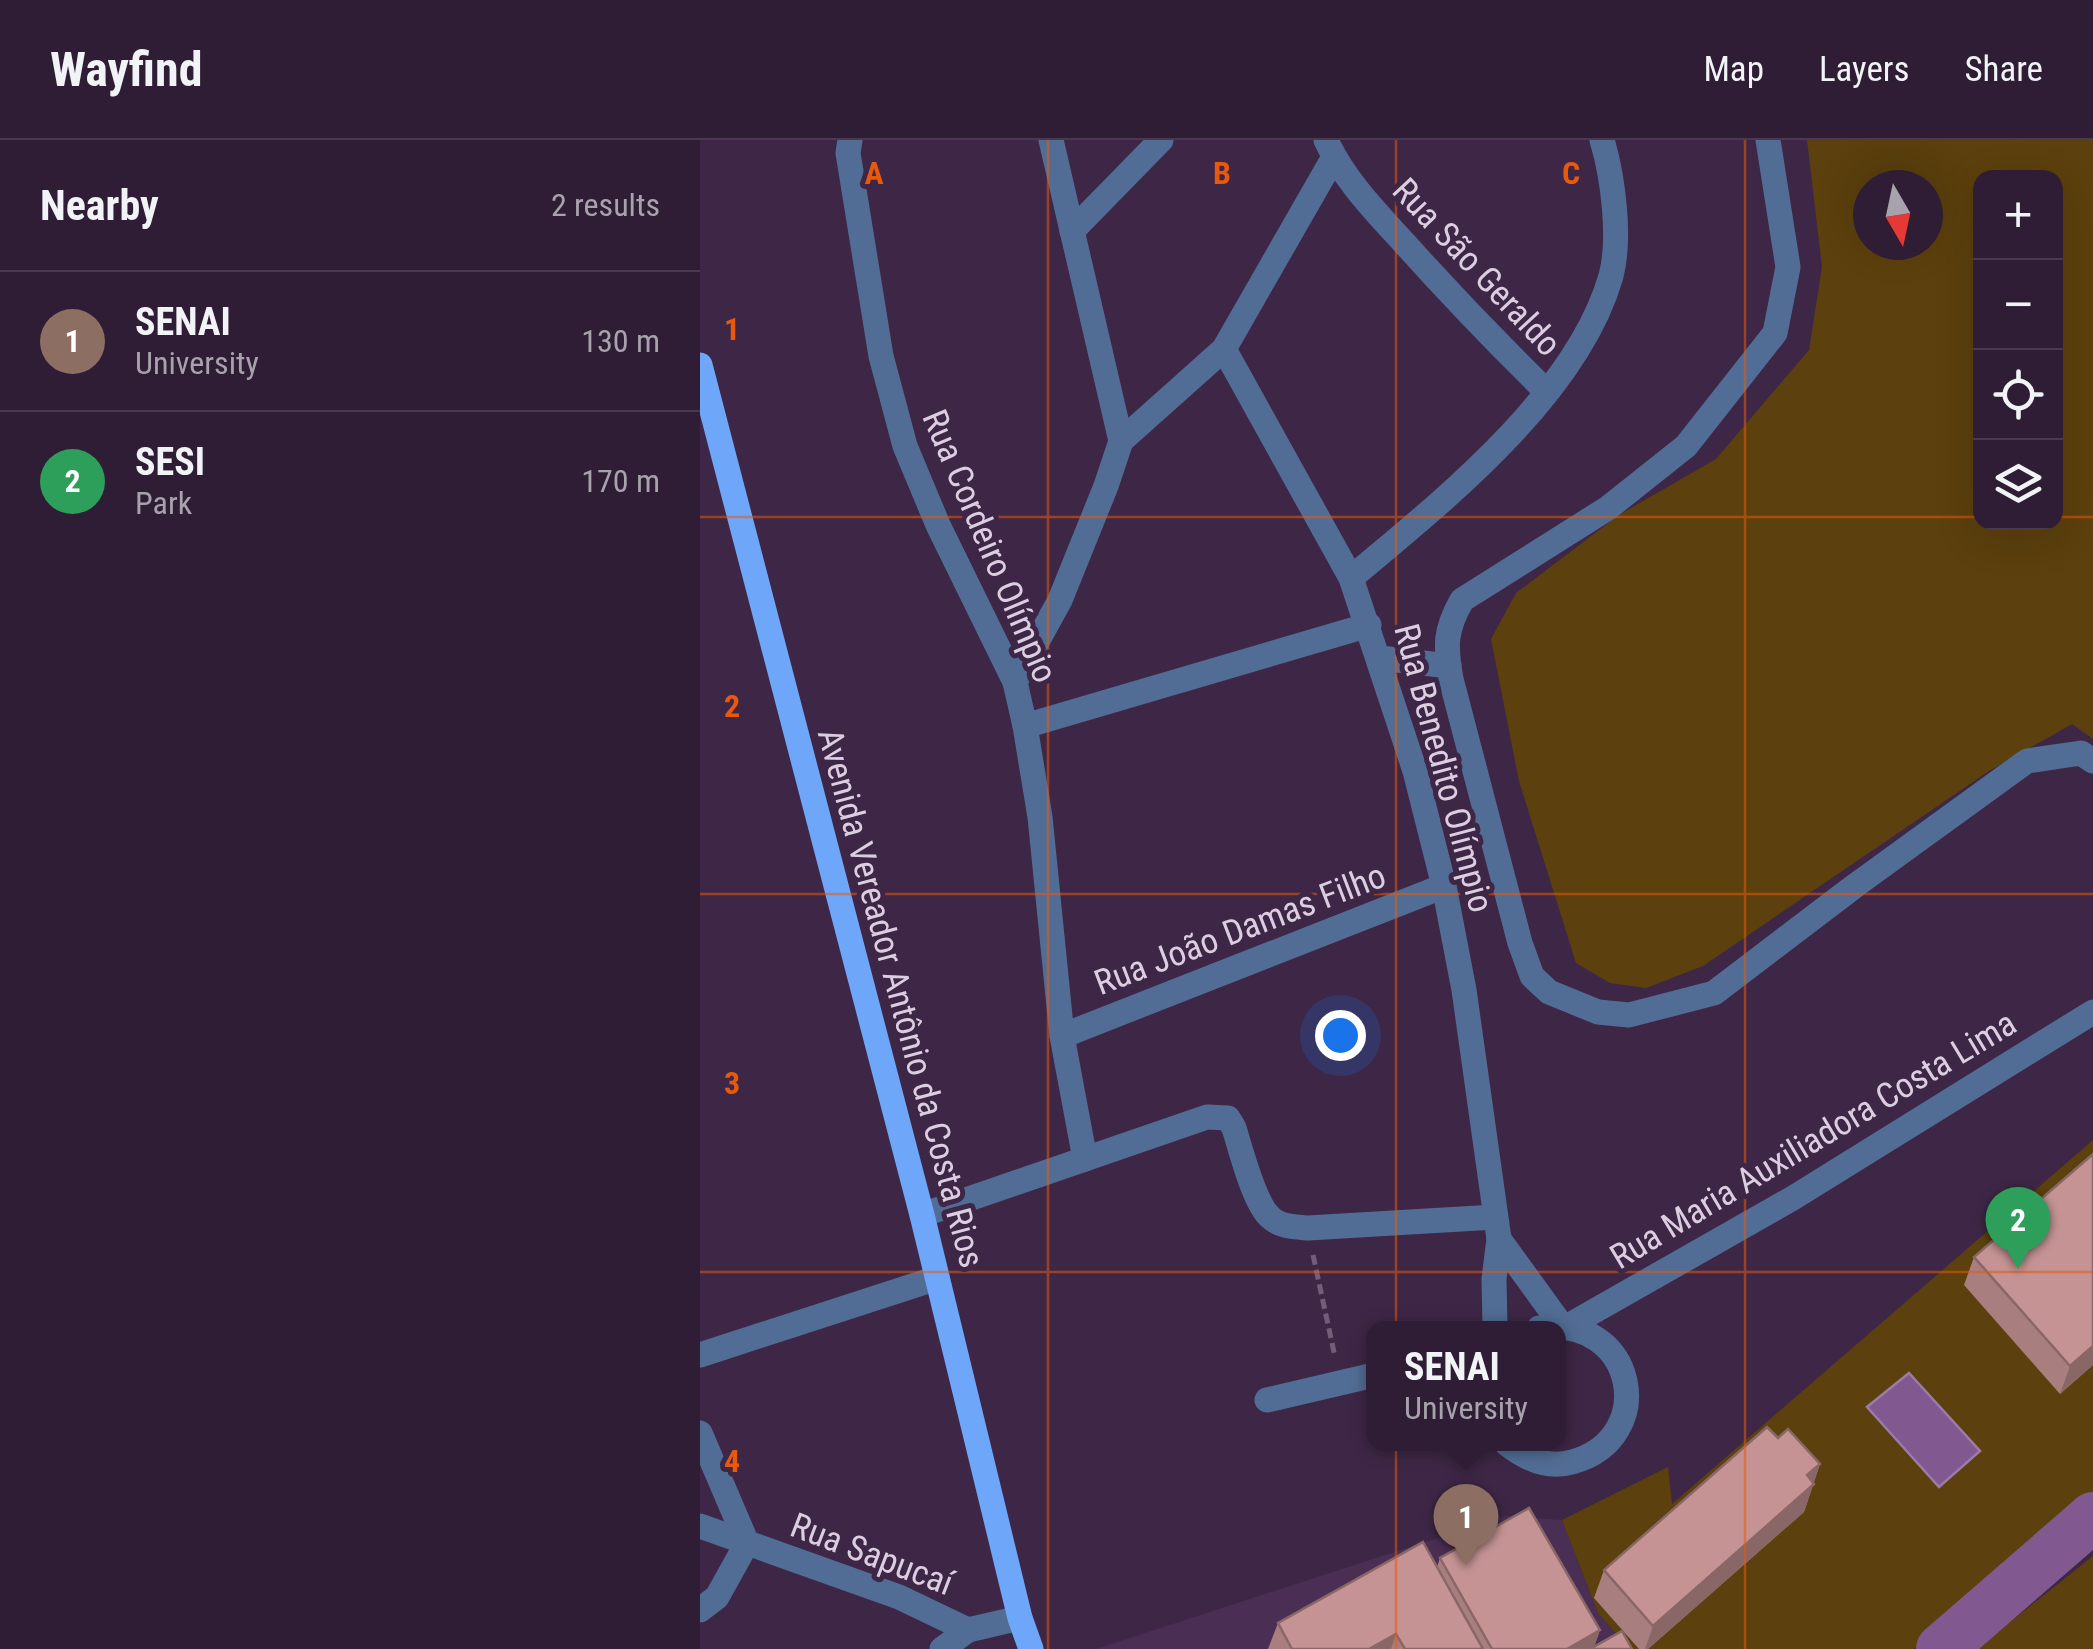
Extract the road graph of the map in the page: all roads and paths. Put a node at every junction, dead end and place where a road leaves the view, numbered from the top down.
1 (850, 140) edge
2 (1052, 140) edge
3 (1161, 140) edge
4 (1602, 140) edge
5 (1768, 140) edge
6 (1330, 148) edge
7 (1072, 231) junction
8 (1224, 349) junction
9 (700, 366) edge
10 (1546, 392) junction
11 (1121, 440) junction
12 (1351, 578) junction
13 (1369, 625) junction
14 (1380, 658) junction
15 (1449, 666) junction
16 (1015, 682) junction
17 (1025, 726) junction
18 (2093, 761) edge
19 (1444, 886) junction
20 (2093, 1012) edge
21 (1062, 1036) junction
22 (1085, 1158) junction
23 (922, 1215) junction
24 (1308, 1228) junction
25 (1497, 1228) junction
26 (937, 1278) junction
27 (1495, 1321) edge
28 (1552, 1321) edge
29 (1566, 1322) edge
30 (1566, 1329) edge
31 (700, 1355) edge
32 (1366, 1376) edge
33 (1340, 1381) junction
34 (1267, 1400) dead end
35 (700, 1433) edge
36 (1516, 1451) edge
37 (700, 1526) edge
38 (747, 1543) junction
39 (700, 1610) edge
40 (1020, 1618) junction
41 (968, 1630) junction
42 (942, 1649) edge
43 (1030, 1649) edge

1 - 16 street, Rua Cordeiro Olímpio
2 - 7 street
3 - 7 street
4 - 10 street
5 - 15 street
6 - 8 street
6 - 10 street, Rua São Geraldo
7 - 11 street
8 - 11 street
8 - 12 street, Rua Benedito Olímpio
9 - 23 main road, Avenida Vereador Antônio da Costa Rios
10 - 12 street
11 - 16 street
12 - 13 street, Rua Benedito Olímpio
13 - 14 street, Rua Benedito Olímpio
13 - 17 street
14 - 15 street
14 - 19 street, Rua Benedito Olímpio
15 - 18 street
16 - 17 street, Rua Cordeiro Olímpio
17 - 21 street, Rua Cordeiro Olímpio
19 - 21 street, Rua João Damas Filho
19 - 25 street, Rua Benedito Olímpio
20 - 29 street, Rua Maria Auxiliadora Costa Lima
21 - 22 street, Rua Cordeiro Olímpio
22 - 23 street
22 - 24 street
23 - 26 main road, Avenida Vereador Antônio da Costa Rios
24 - 25 street
24 - 33 path
25 - 27 street, Rua Benedito Olímpio
25 - 28 street, Rua Benedito Olímpio
26 - 31 street
26 - 40 main road, Avenida Vereador Antônio da Costa Rios
30 - 36 street
32 - 33 street
33 - 34 street
35 - 38 street
37 - 38 street, Rua Sapucaí
38 - 39 street
38 - 41 street, Rua Sapucaí
40 - 41 street, Rua Sapucaí
40 - 43 main road, Avenida Vereador Antônio da Costa Rios
41 - 42 street

